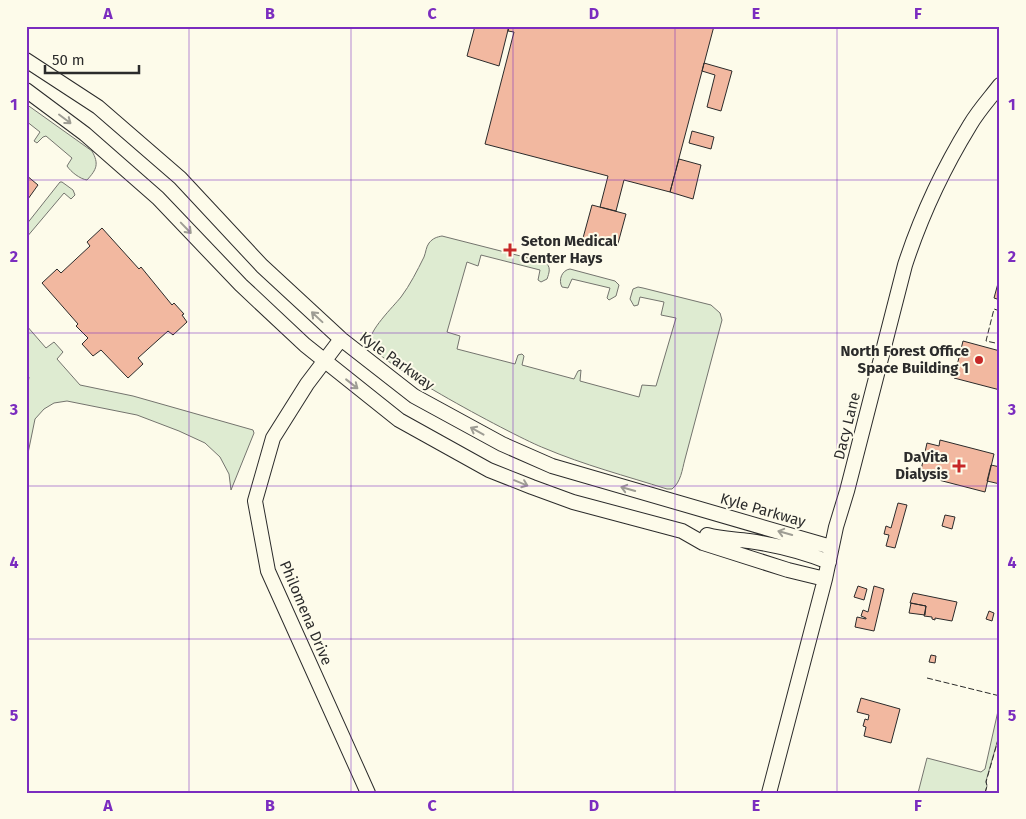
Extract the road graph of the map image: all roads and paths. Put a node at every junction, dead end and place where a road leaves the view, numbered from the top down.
1 (26, 60) edge
2 (1000, 85) edge
3 (26, 90) edge
4 (341, 340) junction
5 (323, 361) junction
6 (682, 532) junction
7 (832, 547) junction
8 (829, 562) junction
9 (824, 579) junction
10 (368, 793) edge
11 (769, 793) edge

4 -> 1 street, Kyle Parkway
2 - 7 street, Dacy Lane
3 -> 5 street, Kyle Parkway
4 - 5 street, Philomena Drive
7 -> 4 street, Kyle Parkway
5 -> 6 street, Kyle Parkway
5 - 10 street, Philomena Drive
6 - 8 street, Kyle Parkway
6 - 9 street, Kyle Parkway
7 - 8 street, Dacy Lane
8 - 9 street, Dacy Lane
9 - 11 street, Dacy Lane

